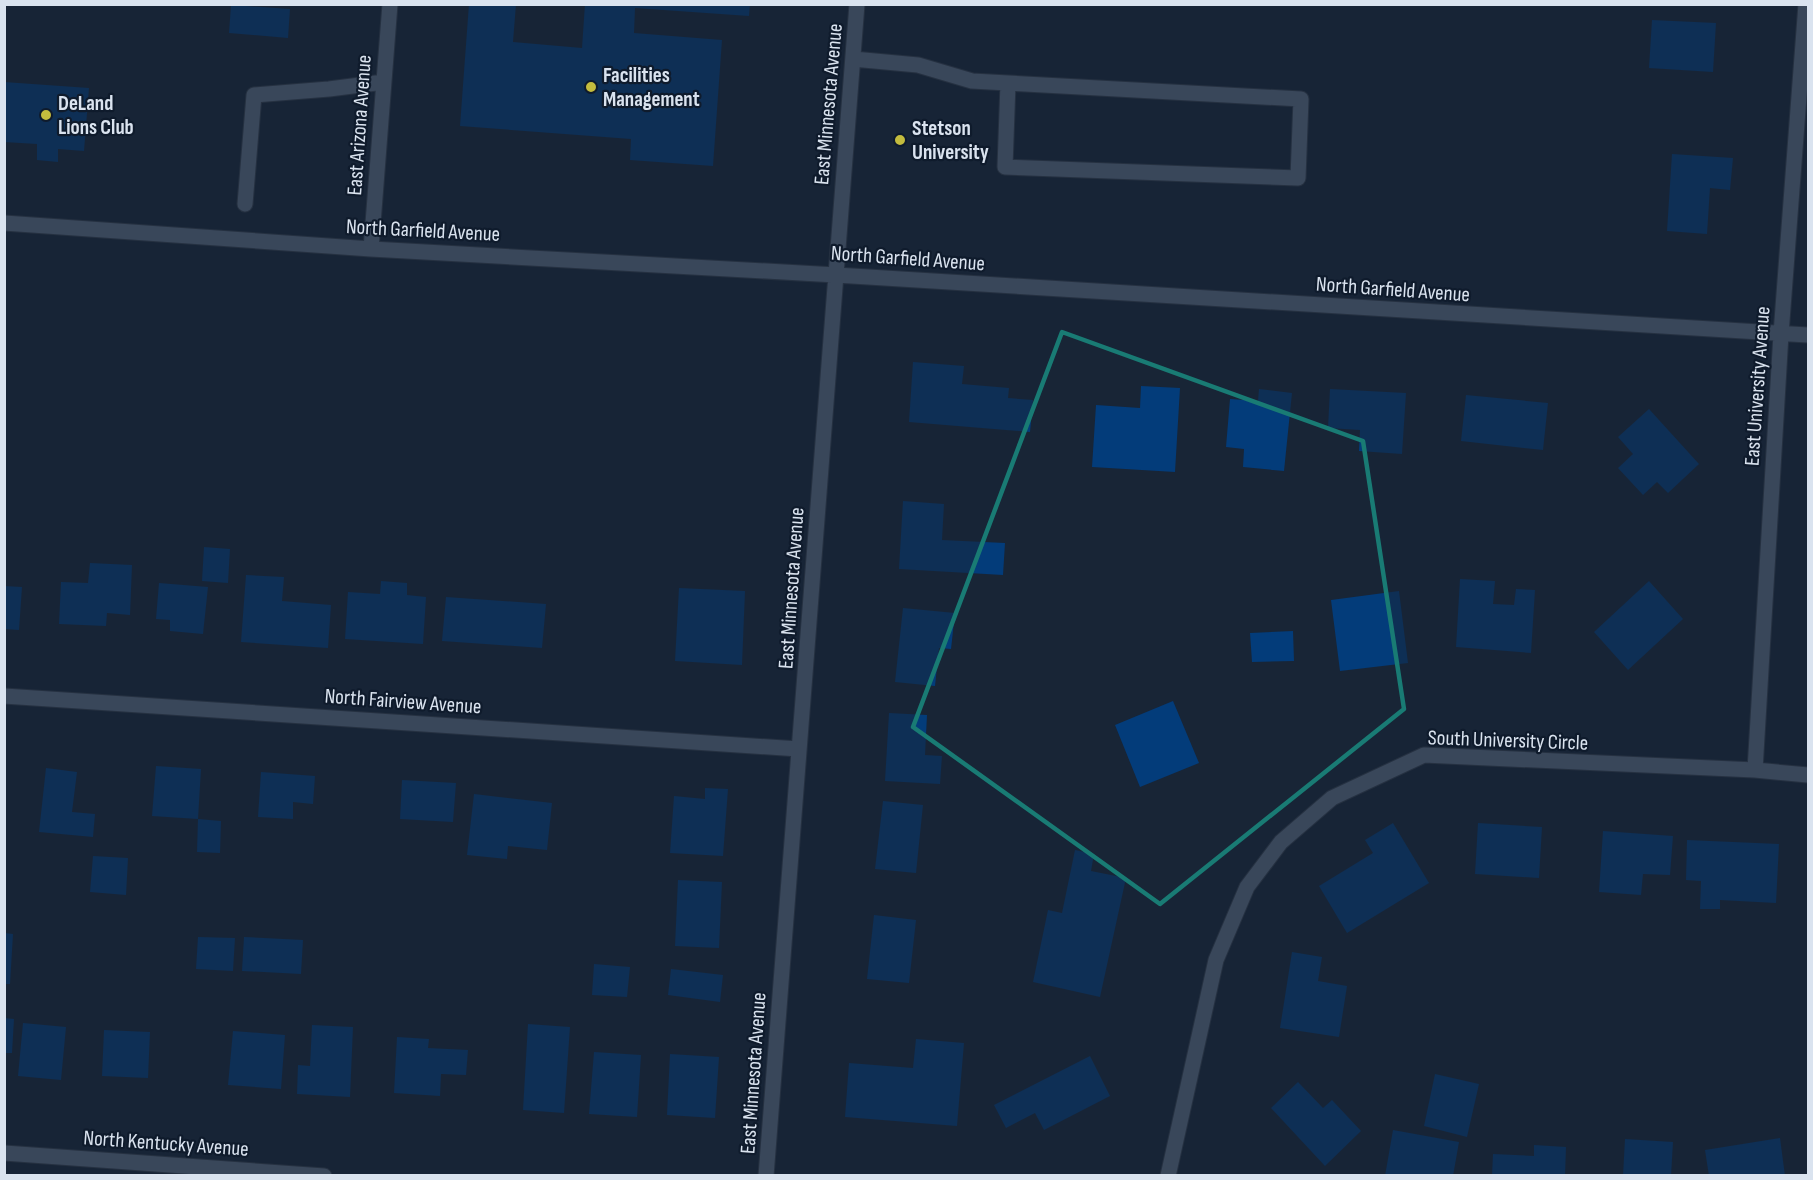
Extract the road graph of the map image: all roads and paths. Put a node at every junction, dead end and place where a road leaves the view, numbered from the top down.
1 (390, 4) edge
2 (857, 4) edge
3 (1806, 4) edge
4 (853, 59) junction
5 (384, 82) junction
6 (1008, 83) junction
7 (245, 204) dead end
8 (4, 223) edge
9 (371, 249) junction
10 (836, 275) junction
11 (1781, 334) junction
12 (1809, 335) edge
13 (4, 696) edge
14 (799, 749) junction
15 (1755, 770) junction
16 (1809, 775) edge
17 (4, 1153) edge
18 (324, 1176) edge
19 (766, 1176) edge
20 (1168, 1176) edge

1 - 5 street, East Arizona Avenue
2 - 4 street, East Minnesota Avenue
3 - 11 street, East University Avenue
4 - 6 street
4 - 10 street, East Minnesota Avenue
5 - 7 street
5 - 9 street, East Arizona Avenue
6 - 6 street
8 - 9 street, North Garfield Avenue
9 - 10 street, North Garfield Avenue
10 - 11 street, North Garfield Avenue
10 - 14 street, East Minnesota Avenue
11 - 12 street, North Garfield Avenue
11 - 15 street, East University Avenue
13 - 14 street, North Fairview Avenue
14 - 19 street, East Minnesota Avenue
15 - 16 street, South University Circle
15 - 20 street, South University Circle
17 - 18 street, North Kentucky Avenue

